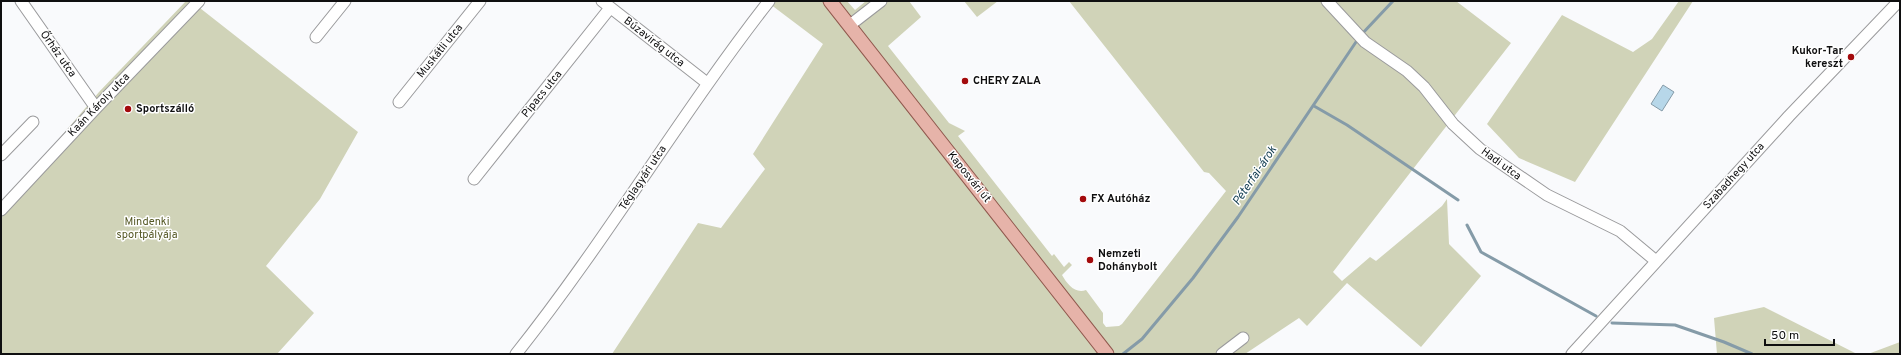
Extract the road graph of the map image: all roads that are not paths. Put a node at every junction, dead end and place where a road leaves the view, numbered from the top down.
1 (21, 1) edge
2 (199, 1) edge
3 (345, 1) edge
4 (480, 1) edge
5 (830, 1) edge
6 (880, 1) edge
7 (1327, 1) edge
8 (1899, 1) edge
9 (763, 3) edge
10 (606, 4) edge
11 (850, 26) junction
12 (316, 37) dead end
13 (707, 83) junction
14 (399, 102) dead end
15 (96, 108) junction
16 (33, 122) dead end
17 (1, 155) edge
18 (474, 179) dead end
19 (1, 210) edge
20 (1656, 261) junction
21 (1243, 338) dead end
22 (516, 354) edge
23 (1107, 354) edge
24 (1222, 354) edge
25 (1572, 354) edge

1 - 15 street, Őrház utca
2 - 15 street, Kaán Károly utca
3 - 12 street
4 - 14 street, Muskátli utca
5 - 11 main road, Kaposvári út
6 - 11 street
7 - 20 street, Hadi utca
8 - 20 street, Szabadhegy utca
9 - 13 street, Téglagyári utca
10 - 13 street, Búzavirág utca
10 - 18 street, Pipacs utca
11 - 23 main road, Kaposvári út
13 - 22 street, Téglagyári utca
15 - 19 street, Kaán Károly utca
16 - 17 street
20 - 25 street, Szabadhegy utca
21 - 24 street

